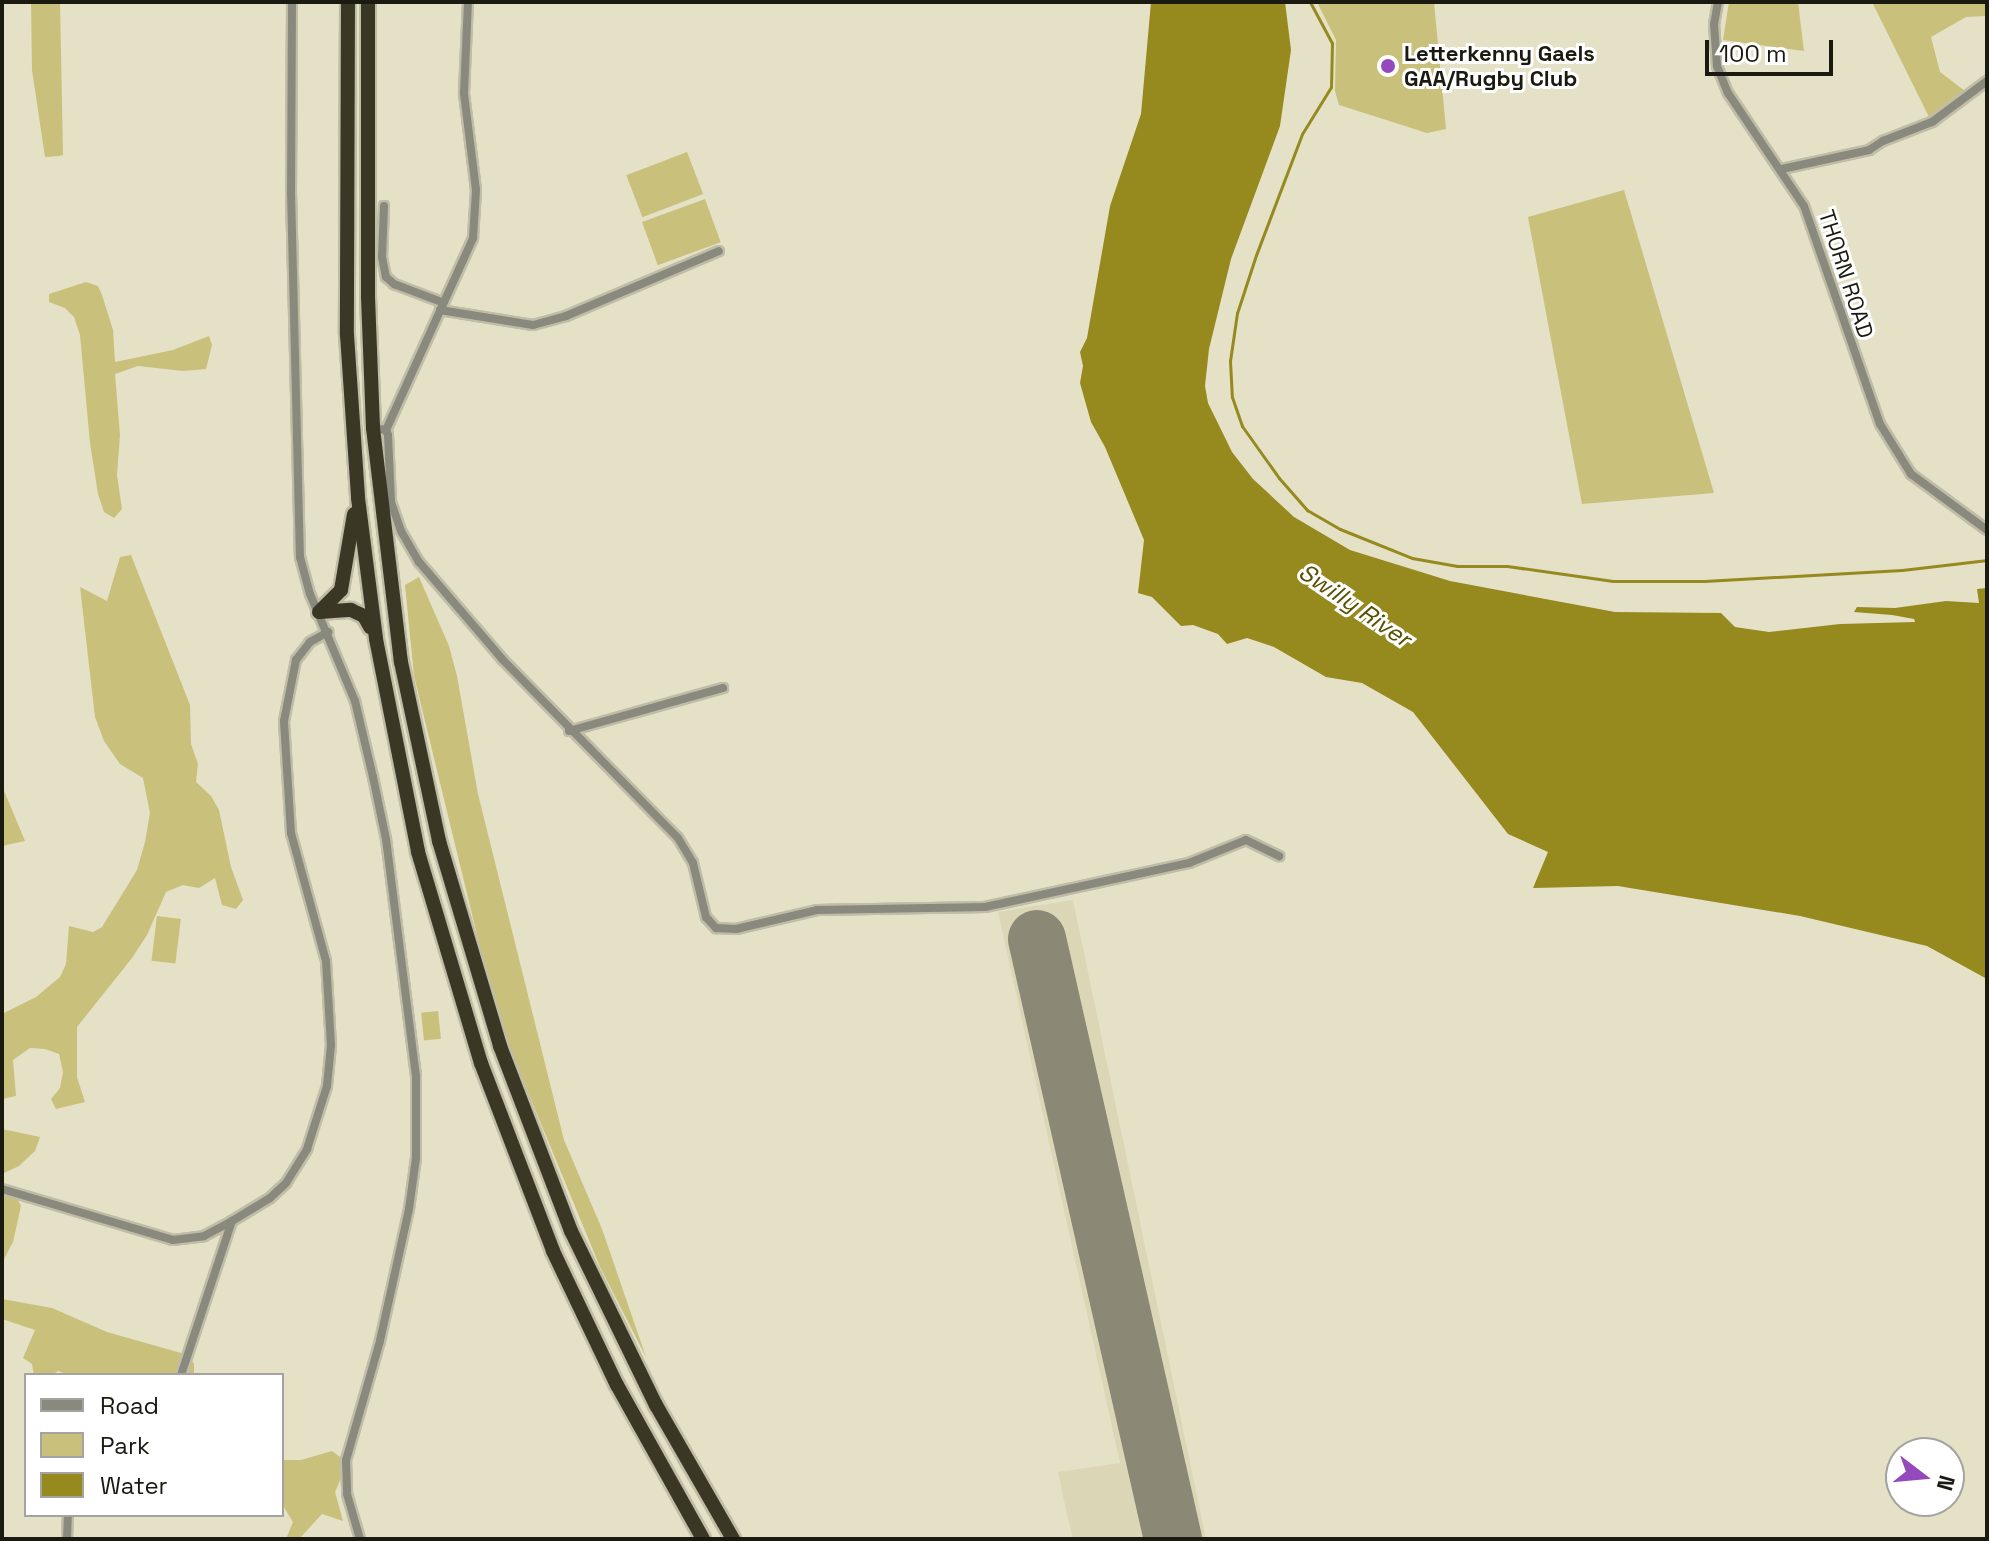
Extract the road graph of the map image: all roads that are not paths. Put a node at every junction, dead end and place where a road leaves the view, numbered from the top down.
1 (292, 2) edge
2 (348, 2) edge
3 (368, 2) edge
4 (468, 2) edge
5 (1718, 2) edge
6 (1987, 81) edge
7 (1782, 169) junction
8 (384, 206) dead end
9 (719, 251) dead end
10 (442, 306) junction
11 (380, 429) junction
12 (358, 498) junction
13 (1987, 530) edge
14 (319, 612) junction
15 (328, 632) junction
16 (376, 639) junction
17 (723, 688) dead end
18 (569, 731) junction
19 (1279, 856) dead end
20 (2, 1189) edge
21 (232, 1221) junction
22 (182, 1373) edge
23 (68, 1517) edge
24 (67, 1539) edge
25 (360, 1539) edge
26 (703, 1539) edge
27 (733, 1539) edge

1 - 14 street
2 - 12 highway
3 - 11 highway
4 - 10 street
5 - 7 street, THORN ROAD
6 - 7 street
7 - 13 street, THORN ROAD
8 - 10 street
9 - 10 street
10 - 11 street
11 - 18 street
11 - 27 highway
12 - 14 highway
12 - 16 highway
14 - 15 street
14 - 16 highway
15 - 21 street
15 - 25 street
16 - 26 highway
17 - 18 street
18 - 19 street
20 - 21 street
21 - 22 street
23 - 24 street

